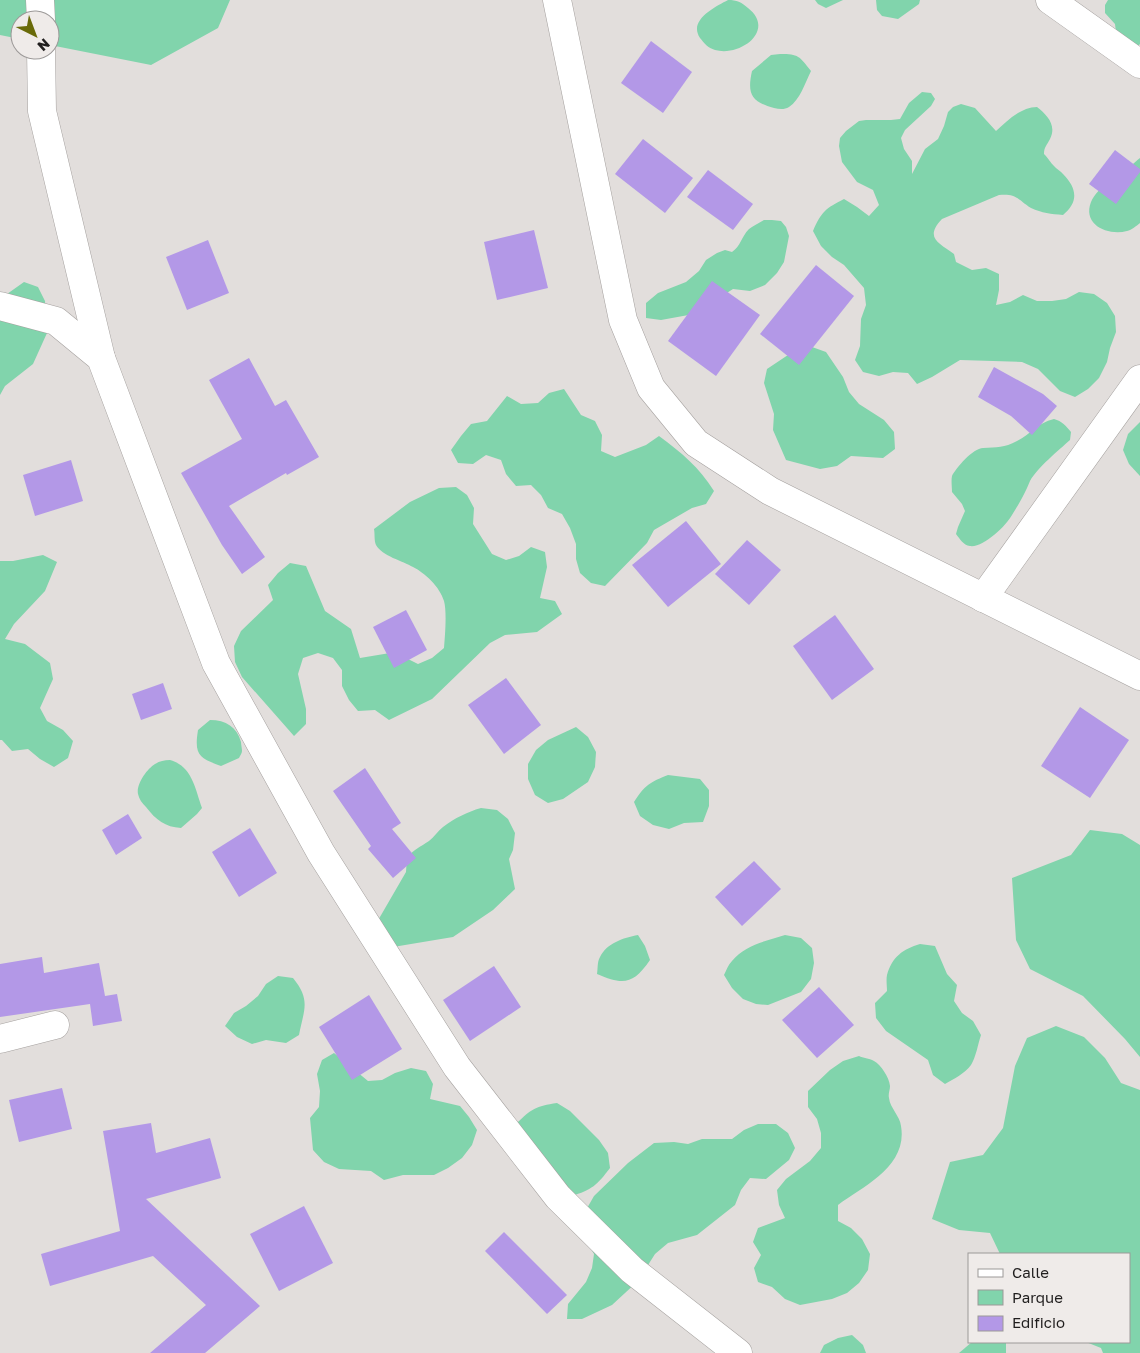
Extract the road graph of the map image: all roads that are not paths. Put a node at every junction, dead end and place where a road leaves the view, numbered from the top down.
1 (557, 0) edge
2 (1050, 0) edge
3 (41, 60) edge
4 (1140, 64) edge
5 (0, 306) edge
6 (101, 358) junction
7 (1140, 379) edge
8 (983, 598) junction
9 (1140, 676) edge
10 (55, 1025) dead end
11 (0, 1039) edge
12 (738, 1353) edge

1 - 8 street
2 - 4 street
3 - 6 street
5 - 6 street
6 - 12 street
7 - 8 street
8 - 9 street
10 - 11 street

